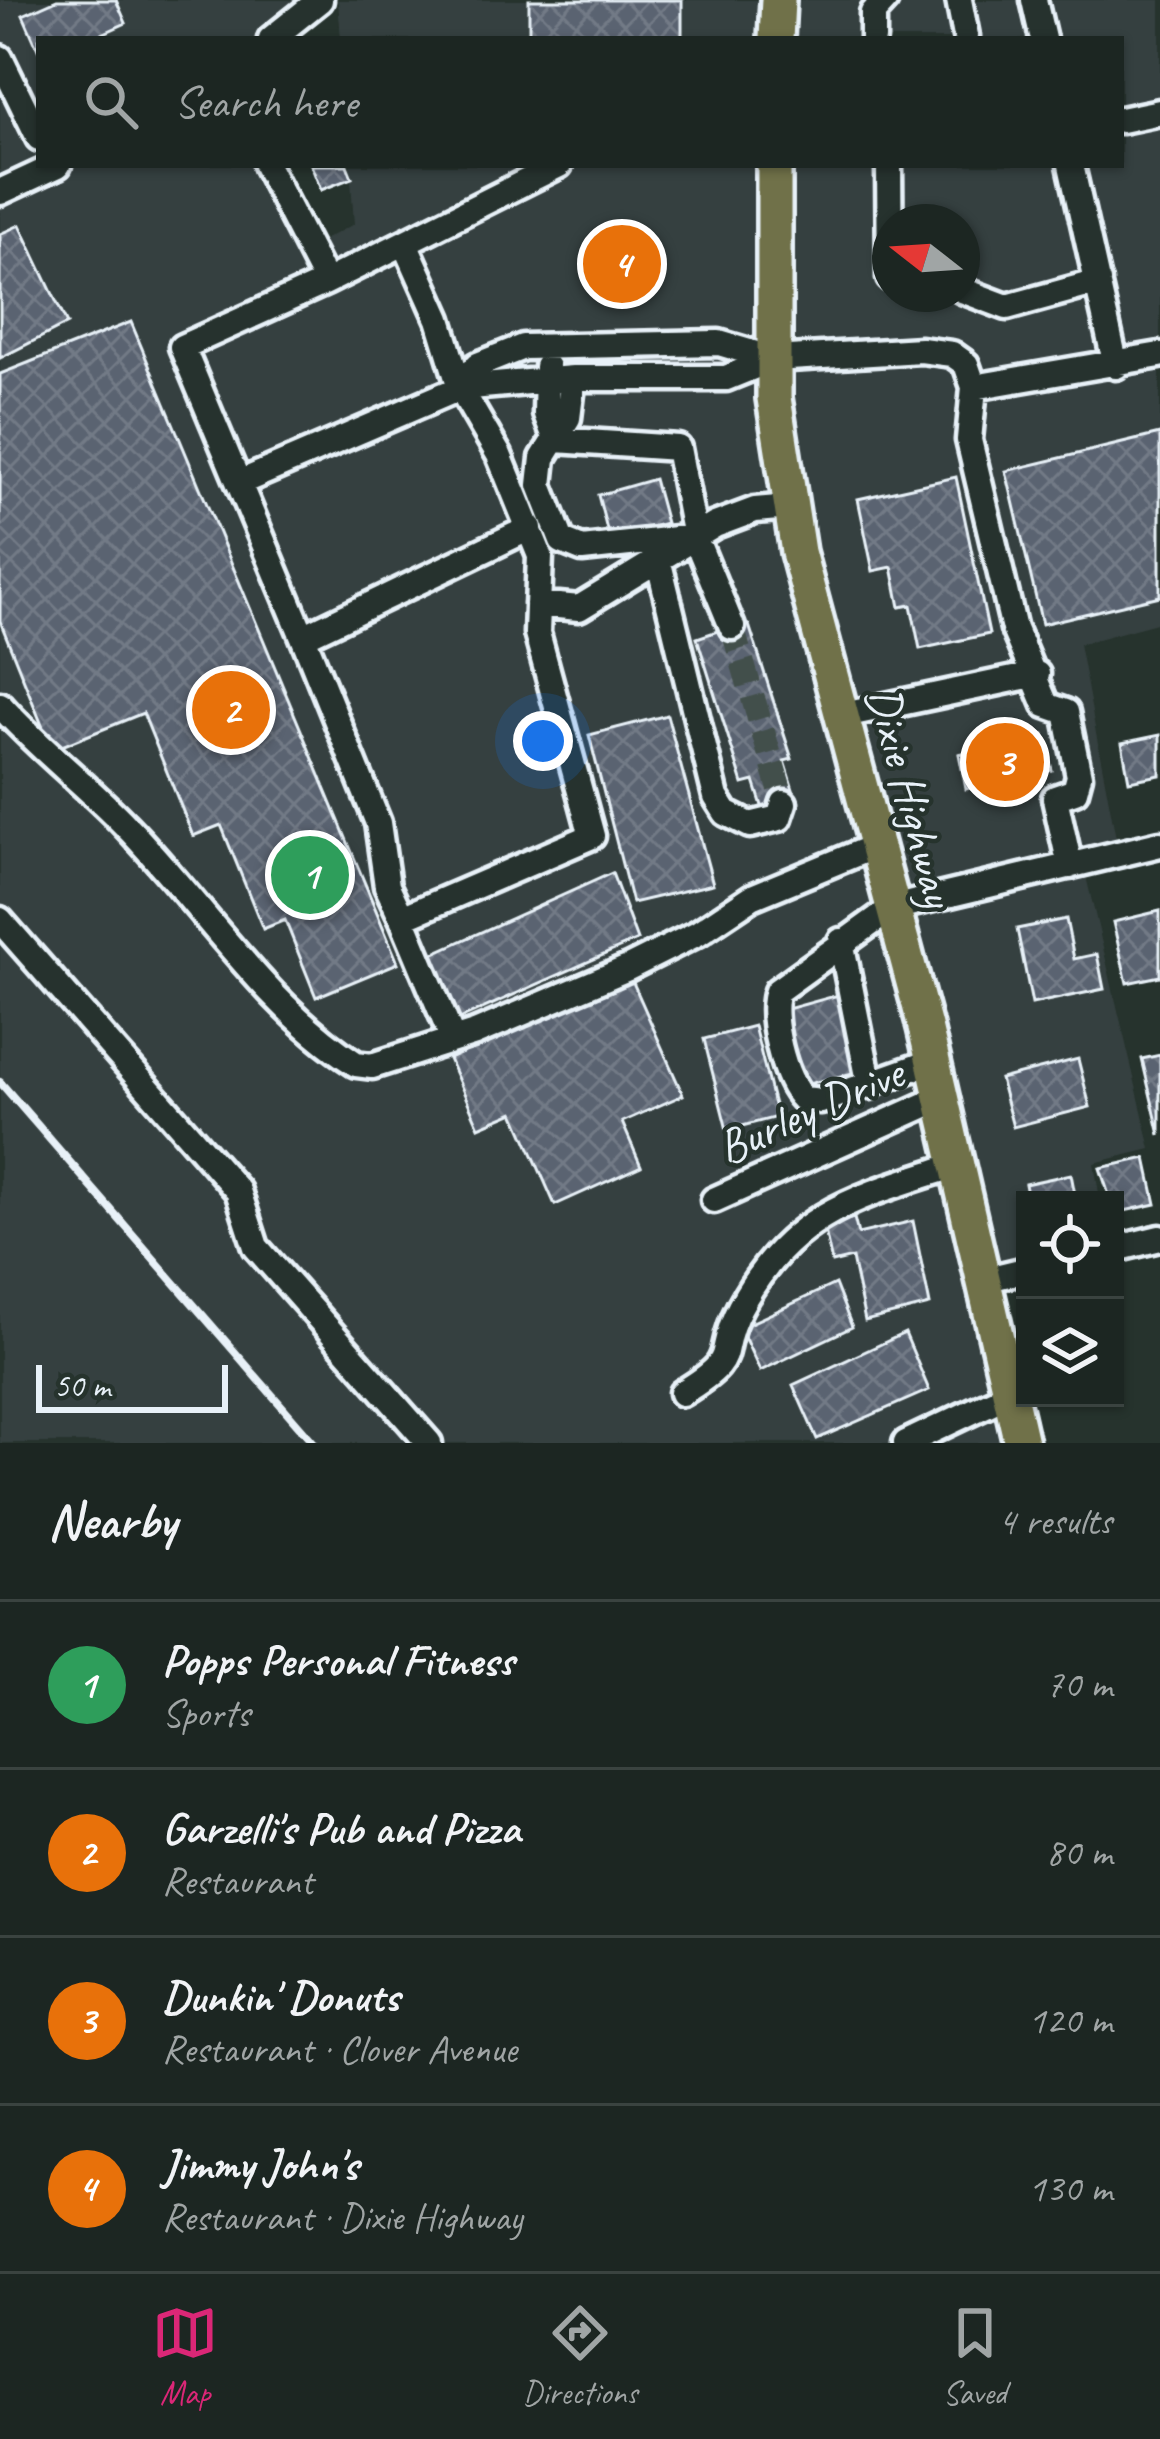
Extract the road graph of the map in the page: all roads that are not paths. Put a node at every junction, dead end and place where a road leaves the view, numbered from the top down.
1 (320, 0) edge
2 (778, 0) edge
3 (885, 0) edge
4 (959, 0) edge
5 (1034, 0) edge
6 (276, 36) edge
7 (776, 36) edge
8 (873, 36) edge
9 (966, 36) dead end
10 (1042, 36) edge
11 (0, 58) edge
12 (1160, 112) edge
13 (1124, 119) edge
14 (36, 132) edge
15 (50, 168) edge
16 (268, 168) edge
17 (553, 168) edge
18 (774, 168) edge
19 (897, 168) edge
20 (1073, 168) edge
21 (0, 192) edge
22 (895, 204) edge
23 (406, 245) junction
24 (326, 282) junction
25 (1098, 282) junction
26 (980, 297) edge
27 (547, 346) junction
28 (1160, 355) edge
29 (773, 359) junction
30 (1116, 366) junction
31 (560, 378) junction
32 (974, 387) junction
33 (460, 388) junction
34 (556, 440) junction
35 (239, 483) junction
36 (790, 507) junction
37 (530, 528) junction
38 (695, 537) junction
39 (658, 559) junction
40 (538, 604) junction
41 (732, 626) tunnel mouth
42 (303, 637) junction
43 (1037, 674) junction
44 (0, 705) edge
45 (839, 716) junction
46 (784, 803) dead end
47 (1160, 844) edge
48 (875, 846) junction
49 (1070, 866) junction
50 (892, 908) junction
51 (402, 918) junction
52 (0, 920) edge
53 (841, 941) junction
54 (453, 1040) junction
55 (933, 1061) junction
56 (870, 1086) junction
57 (941, 1098) junction
58 (956, 1165) junction
59 (714, 1200) dead end
60 (1160, 1238) edge
61 (1124, 1247) edge
62 (1016, 1272) edge
63 (983, 1280) junction
64 (682, 1393) dead end
65 (1009, 1394) junction
66 (429, 1443) edge
67 (906, 1443) edge
68 (1021, 1443) edge

1 - 6 street
2 - 7 main road
3 - 8 street
4 - 9 street
5 - 10 street
11 - 14 street
12 - 13 street
15 - 21 street
16 - 24 street
17 - 23 street
18 - 29 main road, Dixie Highway
19 - 22 street
20 - 25 street
23 - 24 street
23 - 33 street
24 - 35 street
25 - 26 street
25 - 30 street
27 - 29 street
27 - 31 street
27 - 33 street
28 - 30 street
29 - 31 street
29 - 32 street
29 - 36 main road, Dixie Highway
30 - 32 street
31 - 33 street
31 - 34 street
32 - 43 street
33 - 35 street
33 - 37 street
34 - 38 street
34 - 38 street
35 - 42 street
36 - 38 street
36 - 45 main road, Dixie Highway
37 - 40 street
37 - 42 street
38 - 39 street
38 - 41 street
39 - 40 street
39 - 46 street
40 - 51 street
42 - 51 street
43 - 45 street
43 - 49 street
44 - 54 street
45 - 48 main road, Dixie Highway
47 - 49 street
48 - 50 main road, Dixie Highway
48 - 54 street
49 - 50 street
50 - 53 street
50 - 55 main road, Dixie Highway
51 - 54 street
52 - 66 street
53 - 56 street
53 - 56 street
55 - 56 street
55 - 57 main road, Dixie Highway
57 - 58 main road, Dixie Highway
57 - 59 street, Burley Drive
58 - 63 main road, Dixie Highway
58 - 64 street
60 - 61 street
62 - 63 street
63 - 65 main road, Dixie Highway
65 - 67 street
65 - 68 main road, Dixie Highway

